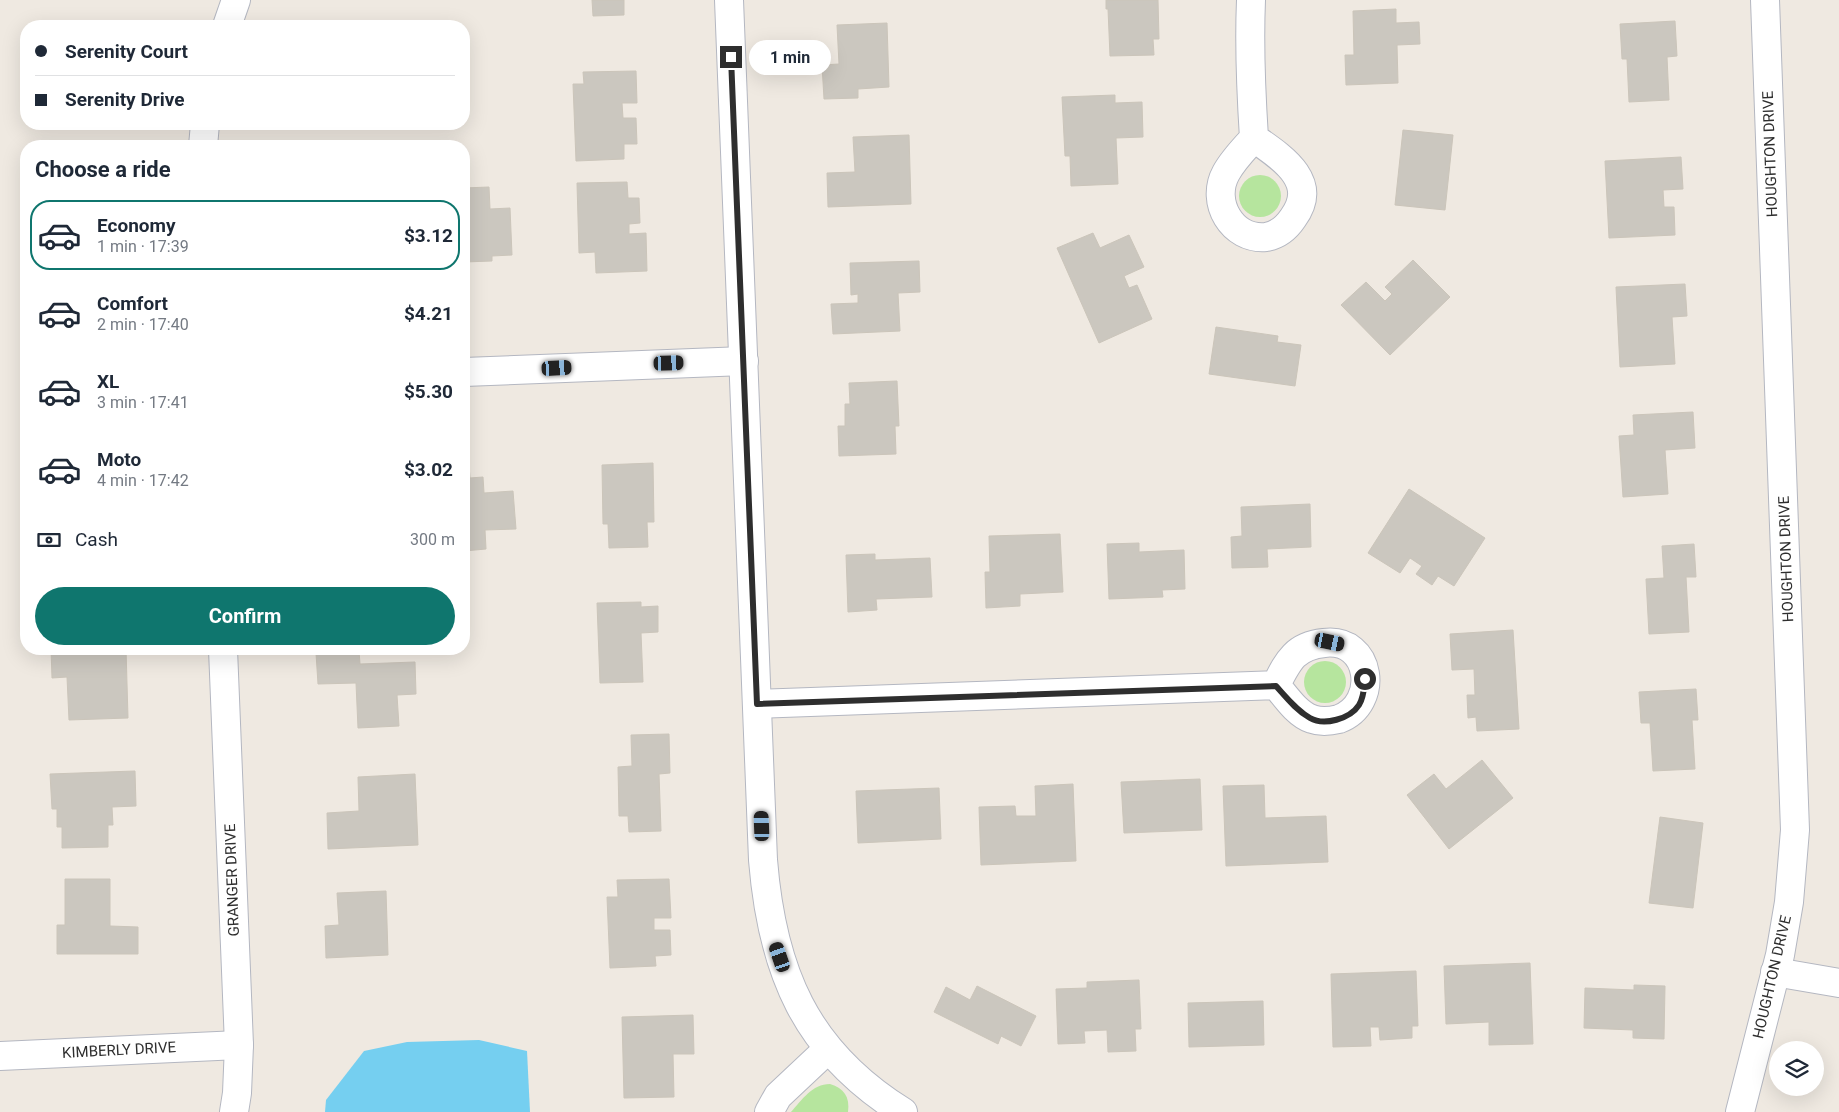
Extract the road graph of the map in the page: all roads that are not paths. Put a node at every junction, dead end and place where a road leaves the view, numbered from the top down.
1 (236, 0) edge
2 (729, 0) edge
3 (1251, 0) edge
4 (1765, 0) edge
5 (229, 20) edge
6 (1254, 138) dead end
7 (744, 361) junction
8 (470, 372) edge
9 (223, 655) edge
10 (1276, 686) dead end
11 (757, 704) junction
12 (1775, 972) junction
13 (1839, 983) edge
14 (239, 1045) junction
15 (828, 1049) junction
16 (0, 1056) edge
17 (885, 1108) edge
18 (234, 1112) edge
19 (769, 1112) edge
20 (1740, 1112) edge

1 - 5 street
2 - 7 street
3 - 6 street
4 - 12 street, HOUGHTON DRIVE
7 - 8 street
7 - 11 street
9 - 14 street, GRANGER DRIVE
10 - 11 street
11 - 15 street
12 - 13 street
12 - 20 street, HOUGHTON DRIVE
14 - 16 street, KIMBERLY DRIVE
14 - 18 street, GRANGER DRIVE
15 - 17 street
15 - 19 street

